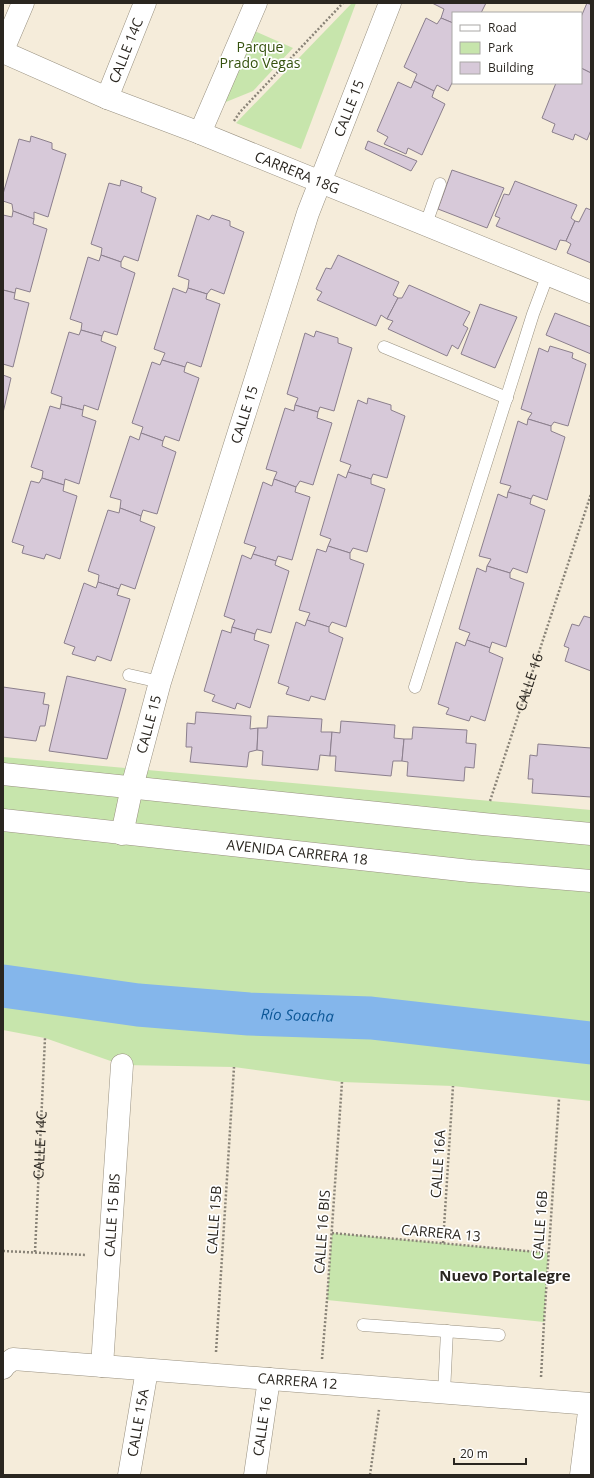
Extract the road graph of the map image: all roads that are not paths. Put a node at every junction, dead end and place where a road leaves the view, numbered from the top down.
1 (23, 3) edge
2 (145, 3) edge
3 (256, 3) edge
4 (390, 3) edge
5 (3, 51) edge
6 (107, 98) junction
7 (200, 133) junction
8 (320, 182) junction
9 (440, 184) dead end
10 (426, 224) junction
11 (548, 274) junction
12 (591, 292) edge
13 (384, 347) dead end
14 (506, 398) junction
15 (129, 676) dead end
16 (160, 682) junction
17 (415, 686) dead end
18 (3, 774) edge
19 (132, 787) junction
20 (3, 820) edge
21 (122, 834) junction
22 (591, 834) edge
23 (591, 881) edge
24 (122, 1065) dead end
25 (363, 1325) dead end
26 (447, 1331) junction
27 (499, 1335) dead end
28 (4, 1366) edge
29 (102, 1366) junction
30 (146, 1370) junction
31 (269, 1379) junction
32 (444, 1393) junction
33 (590, 1404) edge
34 (128, 1475) edge
35 (255, 1475) edge
36 (581, 1475) edge

1 - 5 street
2 - 6 street, CALLE 14C
3 - 7 street
4 - 8 street, CALLE 15
5 - 6 street, CARRERA 18G
6 - 7 street, CARRERA 18G
7 - 8 street, CARRERA 18G
8 - 10 street, CARRERA 18G
8 - 16 street, CALLE 15
9 - 10 lane
10 - 11 street, CARRERA 18G
11 - 12 street, CARRERA 18G
11 - 14 lane
13 - 14 lane
14 - 17 lane
15 - 16 lane
16 - 19 street, CALLE 15
18 - 19 street
19 - 21 street, CALLE 15
19 - 22 street
20 - 21 street, AVENIDA CARRERA 18
21 - 23 street, AVENIDA CARRERA 18
24 - 29 street, CALLE 15 BIS
25 - 26 lane
26 - 27 lane
26 - 32 lane
28 - 29 street, CARRERA 12
29 - 30 street, CARRERA 12
30 - 31 street, CARRERA 12
30 - 34 street, CALLE 15A
31 - 32 street, CARRERA 12
31 - 35 street, CALLE 16
32 - 33 street, CARRERA 12
33 - 36 street

